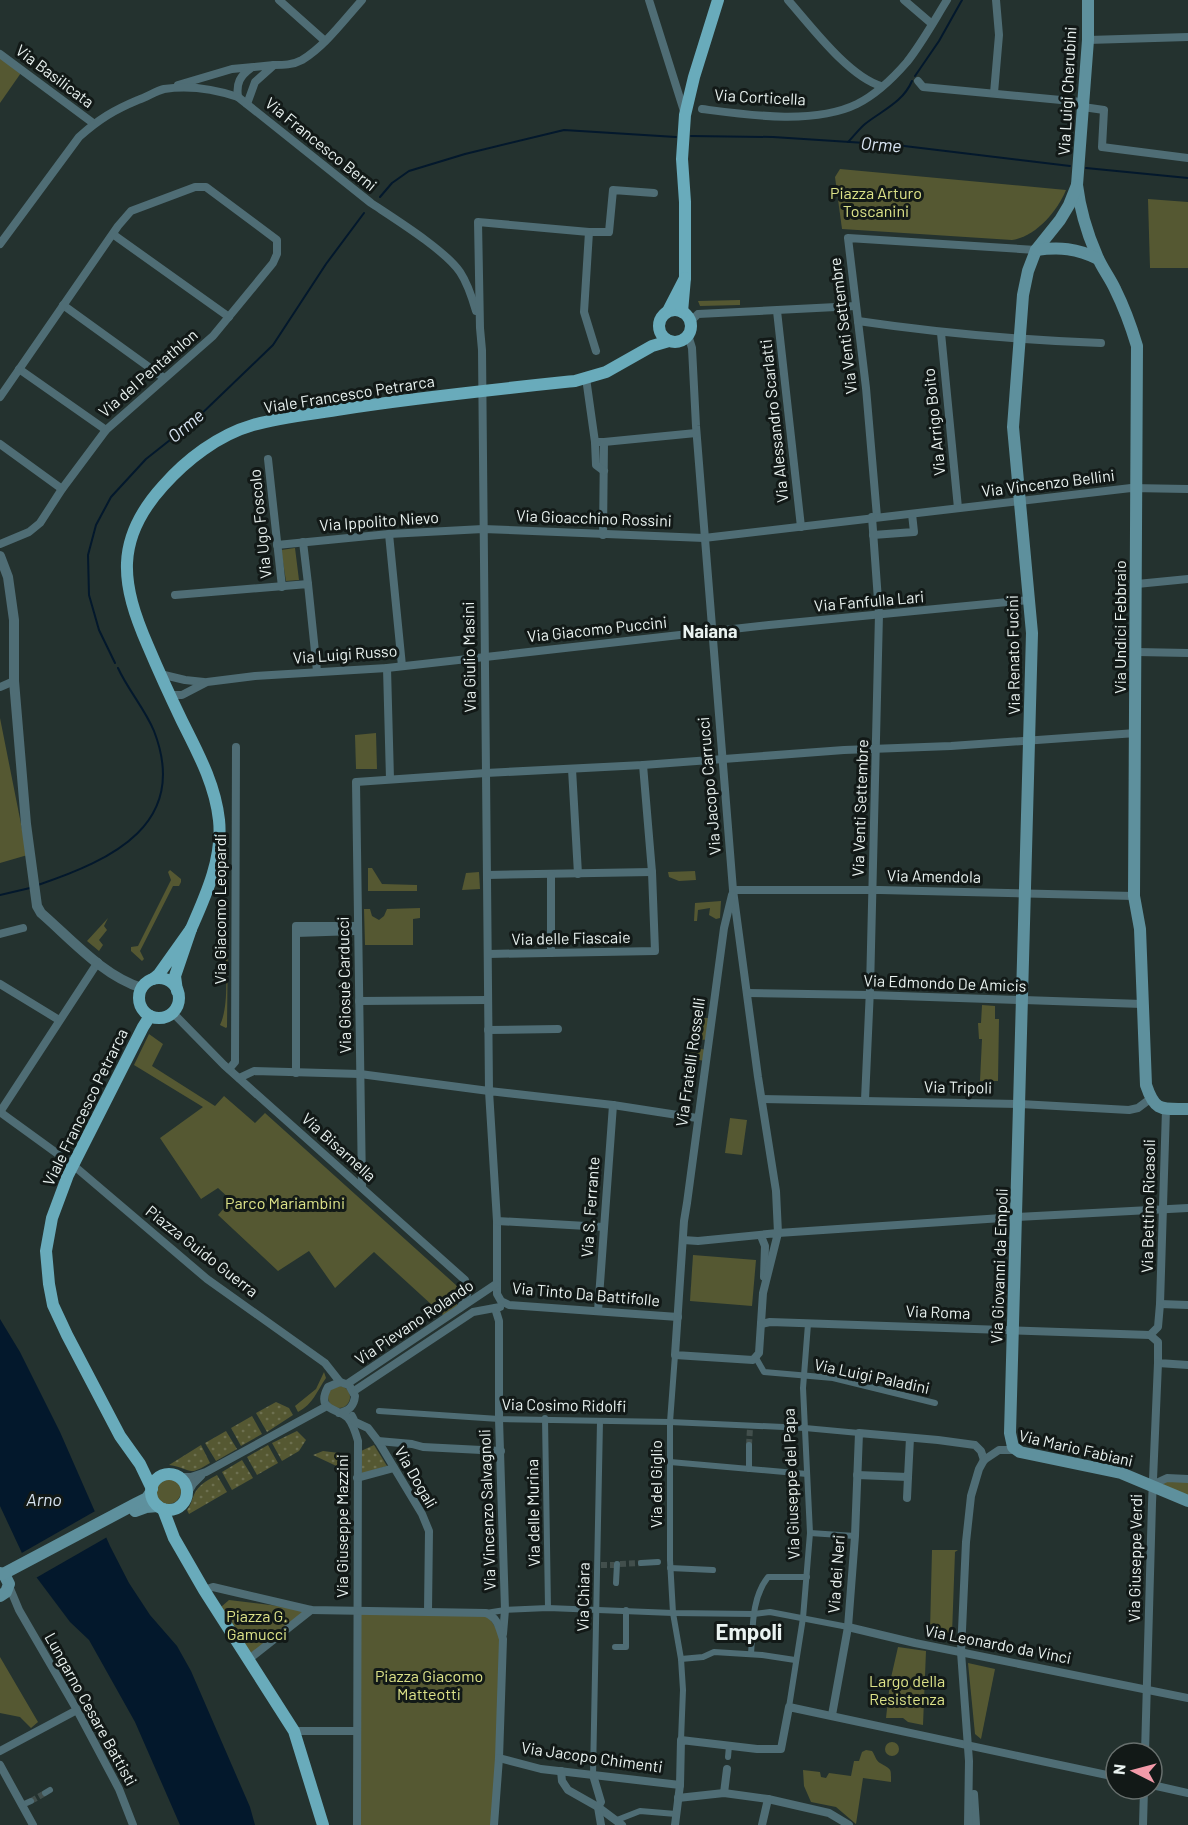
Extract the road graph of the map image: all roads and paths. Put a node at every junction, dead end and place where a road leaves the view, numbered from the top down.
1 (362, 0) edge
2 (649, 0) edge
3 (788, 0) edge
4 (904, 0) edge
5 (947, 0) edge
6 (996, 0) edge
7 (1088, 0) edge
8 (280, 1) edge
9 (719, 2) edge
10 (932, 24) junction
11 (1188, 37) edge
12 (1088, 40) junction
13 (325, 41) junction
14 (0, 54) edge
15 (274, 65) junction
16 (252, 68) junction
17 (918, 81) dead end
18 (881, 86) junction
19 (162, 90) junction
20 (994, 93) junction
21 (238, 97) junction
22 (247, 104) junction
23 (1082, 104) junction
24 (702, 109) dead end
25 (686, 115) junction
26 (93, 123) junction
27 (1188, 158) edge
28 (1077, 185) junction
29 (654, 193) dead end
30 (116, 230) junction
31 (589, 232) junction
32 (0, 244) edge
33 (1036, 250) junction
34 (1098, 259) junction
35 (685, 278) junction
36 (63, 305) junction
37 (856, 306) junction
38 (668, 311) junction
39 (777, 311) junction
40 (229, 317) junction
41 (686, 317) junction
42 (858, 321) junction
43 (658, 326) junction
44 (480, 328) junction
45 (941, 333) junction
46 (688, 335) junction
47 (1020, 340) junction
48 (669, 341) junction
49 (1101, 343) dead end
50 (596, 351) dead end
51 (634, 356) junction
52 (19, 369) junction
53 (164, 378) junction
54 (586, 378) junction
55 (481, 391) junction
56 (0, 397) edge
57 (106, 430) junction
58 (696, 433) junction
59 (600, 442) junction
60 (0, 444) edge
61 (268, 459) dead end
62 (1137, 488) junction
63 (62, 489) junction
64 (1188, 489) edge
65 (1020, 501) junction
66 (958, 508) junction
67 (912, 514) junction
68 (874, 517) junction
69 (801, 527) junction
70 (483, 529) junction
71 (389, 534) junction
72 (603, 535) junction
73 (873, 536) junction
74 (705, 538) junction
75 (303, 542) junction
76 (0, 544) edge
77 (277, 545) junction
78 (0, 556) edge
79 (1188, 579) edge
80 (308, 584) junction
81 (1137, 584) junction
82 (282, 587) junction
83 (175, 594) dead end
84 (1029, 600) junction
85 (879, 614) junction
86 (712, 632) junction
87 (1137, 652) junction
88 (1188, 653) edge
89 (484, 657) junction
90 (402, 666) junction
91 (387, 668) junction
92 (316, 671) junction
93 (160, 674) junction
94 (184, 680) junction
95 (14, 681) junction
96 (207, 682) junction
97 (0, 687) edge
98 (168, 691) junction
99 (189, 692) junction
100 (179, 714) junction
101 (1136, 733) junction
102 (1029, 739) junction
103 (236, 747) dead end
104 (877, 749) junction
105 (722, 758) junction
106 (643, 765) junction
107 (572, 769) junction
108 (486, 773) junction
109 (390, 779) junction
110 (652, 872) junction
111 (578, 874) junction
112 (487, 875) junction
113 (551, 875) junction
114 (733, 890) junction
115 (872, 890) junction
116 (1025, 892) junction
117 (1134, 896) junction
118 (23, 928) dead end
119 (358, 928) junction
120 (191, 929) junction
121 (0, 934) edge
122 (551, 953) junction
123 (488, 954) junction
124 (98, 962) junction
125 (153, 980) junction
126 (0, 984) edge
127 (142, 988) junction
128 (177, 991) junction
129 (747, 993) junction
130 (870, 995) junction
131 (488, 1000) junction
132 (359, 1001) junction
133 (1022, 1001) junction
134 (1142, 1004) junction
135 (173, 1012) junction
136 (150, 1016) junction
137 (59, 1020) junction
138 (558, 1029) dead end
139 (488, 1030) junction
140 (229, 1069) junction
141 (296, 1072) junction
142 (360, 1074) junction
143 (239, 1078) junction
144 (489, 1090) junction
145 (762, 1099) junction
146 (1150, 1099) junction
147 (865, 1100) junction
148 (1020, 1104) junction
149 (613, 1105) junction
150 (1166, 1109) junction
151 (1188, 1109) edge
152 (0, 1112) edge
153 (697, 1118) junction
154 (73, 1165) junction
155 (362, 1187) junction
156 (1188, 1208) edge
157 (1164, 1209) junction
158 (1017, 1217) junction
159 (497, 1221) junction
160 (604, 1227) junction
161 (778, 1233) junction
162 (761, 1236) junction
163 (683, 1240) junction
164 (496, 1284) junction
165 (763, 1293) junction
166 (1160, 1304) junction
167 (509, 1305) junction
168 (1188, 1305) edge
169 (460, 1308) junction
170 (495, 1308) junction
171 (598, 1311) junction
172 (678, 1317) junction
173 (761, 1324) junction
174 (808, 1324) junction
175 (1012, 1329) junction
176 (1150, 1335) junction
177 (675, 1355) junction
178 (756, 1358) junction
179 (1158, 1363) junction
180 (1188, 1365) edge
181 (803, 1375) junction
182 (344, 1383) junction
183 (354, 1391) junction
184 (935, 1403) dead end
185 (327, 1406) junction
186 (352, 1406) junction
187 (379, 1411) dead end
188 (339, 1413) junction
189 (545, 1418) junction
190 (499, 1419) junction
191 (600, 1420) junction
192 (670, 1422) junction
193 (805, 1428) junction
194 (1011, 1428) junction
195 (859, 1433) junction
196 (910, 1438) junction
197 (378, 1442) junction
198 (749, 1445) tunnel mouth
199 (128, 1447) junction
200 (1016, 1450) junction
201 (501, 1451) junction
202 (993, 1454) junction
203 (984, 1460) junction
204 (670, 1462) junction
205 (394, 1468) junction
206 (749, 1469) junction
207 (206, 1472) junction
208 (165, 1474) junction
209 (807, 1474) junction
210 (857, 1475) junction
211 (179, 1477) junction
212 (908, 1477) junction
213 (357, 1478) junction
214 (1188, 1479) edge
215 (1152, 1485) junction
216 (152, 1491) junction
217 (188, 1494) junction
218 (907, 1498) dead end
219 (1188, 1501) edge
220 (139, 1506) junction
221 (160, 1507) junction
222 (177, 1509) junction
223 (810, 1533) junction
224 (855, 1536) junction
225 (174, 1538) junction
226 (658, 1562) dead end
227 (641, 1563) tunnel mouth
228 (669, 1563) junction
229 (617, 1564) dead end
230 (713, 1570) dead end
231 (8, 1577) edge
232 (807, 1577) junction
233 (616, 1583) dead end
234 (204, 1590) junction
235 (0, 1596) edge
236 (548, 1608) junction
237 (19, 1610) junction
238 (311, 1610) junction
239 (357, 1610) junction
240 (506, 1610) junction
241 (596, 1610) junction
242 (428, 1611) junction
243 (626, 1611) junction
244 (486, 1613) junction
245 (673, 1613) junction
246 (754, 1614) junction
247 (803, 1618) junction
248 (848, 1627) junction
249 (503, 1639) junction
250 (615, 1647) dead end
251 (961, 1652) junction
252 (752, 1654) junction
253 (681, 1659) junction
254 (795, 1659) junction
255 (248, 1660) junction
256 (1147, 1690) junction
257 (1188, 1698) edge
258 (789, 1707) junction
259 (77, 1710) junction
260 (832, 1715) junction
261 (294, 1731) junction
262 (357, 1731) junction
263 (681, 1740) junction
264 (1145, 1741) edge
265 (967, 1745) junction
266 (729, 1746) junction
267 (0, 1751) edge
268 (728, 1757) dead end
269 (500, 1758) junction
270 (969, 1761) junction
271 (0, 1765) edge
272 (727, 1768) dead end
273 (561, 1771) junction
274 (1104, 1774) edge
275 (593, 1775) junction
276 (680, 1785) junction
277 (1164, 1788) edge
278 (724, 1793) junction
279 (1188, 1793) edge
280 (678, 1798) junction
281 (768, 1799) junction
282 (1144, 1801) edge
283 (598, 1807) junction
284 (676, 1814) junction
285 (619, 1823) edge
286 (33, 1825) edge
287 (133, 1825) edge
288 (322, 1825) edge
289 (357, 1825) edge
290 (494, 1825) edge
291 (601, 1825) edge
292 (675, 1825) edge
293 (762, 1825) edge
294 (849, 1825) edge
295 (972, 1825) edge
296 (1143, 1825) edge

1 - 13 street
2 - 25 street
3 - 18 street
4 - 10 street
5 - 10 street, Via Corticella
6 - 20 street
7 - 12 main road, Via Luigi Cherubini
8 - 13 street
9 - 25 main road
10 - 18 street, Via Corticella
11 - 12 street
12 - 23 main road, Via Luigi Cherubini
13 - 15 street
14 - 26 street, Via Basilicata
15 - 16 street
15 - 22 street
16 - 19 street
16 - 21 street
17 - 20 street
18 - 24 street, Via Corticella
19 - 21 street, Via Francesco Berni
19 - 26 street, Via Francesco Berni
20 - 23 street
21 - 22 street, Via Francesco Berni
22 - 44 street, Via Francesco Berni
23 - 27 street
23 - 28 main road, Via Luigi Cherubini
25 - 35 main road
26 - 32 street, Via Francesco Berni
28 - 33 main road, Via Renato Fucini
28 - 34 main road, Via Undici Febbraio
29 - 31 street
30 - 36 street
30 - 40 street
30 - 40 street, Via del Pentathlon
31 - 44 street, Via Giulio Masini
31 - 50 street
33 - 34 main road
33 - 37 street, Via Venti Settembre
33 - 47 main road, Via Renato Fucini
34 - 62 main road, Via Undici Febbraio
35 - 38 main road
35 - 41 main road
36 - 52 street
36 - 53 street
37 - 39 street
37 - 42 street, Via Venti Settembre
38 - 41 main road
38 - 43 main road
39 - 41 street
39 - 69 street, Via Alessandro Scarlatti
40 - 53 street, Via del Pentathlon
41 - 46 main road
42 - 45 street
42 - 68 street, Via Venti Settembre
43 - 48 main road
43 - 51 main road, Viale Francesco Petrarca
44 - 55 street, Via Giulio Masini
45 - 47 street
45 - 66 street, Via Arrigo Boito
46 - 48 main road
46 - 58 street, Via Jacopo Carrucci
47 - 49 street
47 - 65 main road, Via Renato Fucini
48 - 51 main road, Viale Francesco Petrarca
51 - 54 main road, Viale Francesco Petrarca
52 - 56 street
52 - 57 street
53 - 57 street, Via del Pentathlon
54 - 55 main road, Viale Francesco Petrarca
54 - 59 street
55 - 70 street, Via Giulio Masini
55 - 93 main road, Viale Francesco Petrarca
57 - 63 street, Via del Pentathlon
58 - 59 street
58 - 74 street, Via Jacopo Carrucci
59 - 72 street
60 - 63 street
61 - 77 street, Via Ugo Foscolo
62 - 64 street, Via Vincenzo Bellini
62 - 65 street, Via Vincenzo Bellini
62 - 81 main road, Via Undici Febbraio
63 - 76 street, Via del Pentathlon
65 - 66 street, Via Vincenzo Bellini
65 - 84 main road, Via Renato Fucini
66 - 67 street, Via Vincenzo Bellini
67 - 68 street, Via Vincenzo Bellini
67 - 73 street
68 - 69 street, Via Vincenzo Bellini
68 - 73 street, Via Venti Settembre
69 - 74 street, Via Gioacchino Rossini
70 - 71 street, Via Ippolito Nievo
70 - 72 street, Via Gioacchino Rossini
70 - 89 street, Via Giulio Masini
71 - 75 street, Via Ippolito Nievo
71 - 90 street
72 - 74 street, Via Gioacchino Rossini
73 - 85 street, Via Venti Settembre
74 - 86 street, Via Jacopo Carrucci
75 - 77 street, Via Ippolito Nievo
75 - 80 street
77 - 82 street, Via Ugo Foscolo
78 - 95 street
79 - 81 street
80 - 82 street
80 - 92 street
81 - 87 main road, Via Undici Febbraio
82 - 83 street
84 - 85 street, Via Fanfulla Lari
84 - 102 main road, Via Renato Fucini
85 - 86 street, Via Fanfulla Lari
85 - 104 street, Via Venti Settembre
86 - 89 street, Via Giacomo Puccini
86 - 105 street, Via Jacopo Carrucci
87 - 88 street
87 - 101 main road, Via Undici Febbraio
89 - 90 street, Via Luigi Russo
89 - 108 street, Via Giulio Masini
90 - 91 street, Via Luigi Russo
91 - 92 street, Via Luigi Russo
91 - 109 street
92 - 96 street, Via Luigi Russo
93 - 94 street, Via Luigi Russo
93 - 98 main road, Viale Francesco Petrarca
94 - 96 street, Via Luigi Russo
94 - 98 street, Via Luigi Russo
95 - 97 street
95 - 124 street
96 - 99 street, Via Luigi Russo
98 - 99 street, Via Luigi Russo
98 - 100 main road, Viale Francesco Petrarca
99 - 100 street
100 - 120 main road, Viale Francesco Petrarca
101 - 102 street
101 - 117 main road, Via Undici Febbraio
102 - 104 street
102 - 116 main road, Via Renato Fucini
103 - 140 street, Via Giacomo Leopardi
104 - 105 street
104 - 115 street, Via Venti Settembre
105 - 106 street
105 - 114 street, Via Jacopo Carrucci
106 - 107 street
106 - 110 street
107 - 108 street
107 - 111 street
108 - 109 street
108 - 112 street, Via Giulio Masini
109 - 119 street, Via Giosuè Carducci
110 - 111 street
110 - 122 street, Via delle Fiascaie
111 - 113 street
112 - 113 street
112 - 123 street, Via Giulio Masini
113 - 122 street
114 - 115 street, Via Amendola
114 - 129 street, Via Jacopo Carrucci
114 - 153 street, Via Fratelli Rosselli
115 - 116 street, Via Amendola
115 - 130 street, Via Venti Settembre
116 - 117 street, Via Amendola
116 - 133 main road, Via Renato Fucini
117 - 134 main road, Via Undici Febbraio
118 - 121 street
119 - 132 street, Via Giosuè Carducci
119 - 141 street
120 - 125 main road, Viale Francesco Petrarca
120 - 128 main road, Viale Francesco Petrarca
122 - 123 street, Via delle Fiascaie
123 - 131 street, Via Giulio Masini
124 - 127 street
124 - 137 street
125 - 127 main road, Viale Francesco Petrarca
125 - 128 main road
126 - 137 street
127 - 136 main road, Viale Francesco Petrarca
128 - 135 main road, Viale Francesco Petrarca
129 - 130 street, Via Edmondo De Amicis
129 - 145 street, Via Jacopo Carrucci
130 - 133 street, Via Edmondo De Amicis
130 - 147 street, Via Venti Settembre
131 - 132 street
131 - 139 street, Via Giulio Masini
132 - 142 street, Via Giosuè Carducci
133 - 134 street, Via Edmondo De Amicis
133 - 148 main road, Via Renato Fucini
134 - 146 main road, Via Undici Febbraio
135 - 136 main road
135 - 140 street, Via Bisarnella
136 - 154 main road, Viale Francesco Petrarca
137 - 152 street
138 - 139 street
139 - 144 street, Via Giulio Masini
140 - 143 street, Via Bisarnella
141 - 142 street
141 - 143 street
142 - 144 street
142 - 155 street, Via Giosuè Carducci
143 - 155 street, Via Bisarnella
144 - 149 street
144 - 159 street, Via Giulio Masini
145 - 147 street, Via Tripoli
145 - 161 street, Via Jacopo Carrucci
146 - 148 street, Via Tripoli
146 - 150 main road
147 - 148 street, Via Tripoli
148 - 158 main road, Via Giovanni da Empoli
149 - 153 street
149 - 160 street, Via S. Ferrante
150 - 151 main road
150 - 157 street, Via Bettino Ricasoli
152 - 154 street, Piazza Guido Guerra
153 - 163 street, Via Fratelli Rosselli
154 - 182 street, Piazza Guido Guerra
154 - 199 main road, Viale Francesco Petrarca
155 - 169 street, Via Bisarnella
156 - 157 street
157 - 158 street
157 - 166 street, Via Bettino Ricasoli
158 - 161 street
158 - 175 main road, Via Giovanni da Empoli
159 - 160 street
159 - 164 street
160 - 171 street, Via S. Ferrante
161 - 162 street
161 - 165 street, Via Jacopo Carrucci
162 - 163 street
162 - 165 street
163 - 172 street, Via Fratelli Rosselli
164 - 167 street, Via Tinto Da Battifolle
164 - 169 street, Via Pievano Rolando
165 - 173 street
166 - 168 street
166 - 176 street, Via Bettino Ricasoli
167 - 170 street, Via Pievano Rolando
167 - 171 street, Via Tinto Da Battifolle
169 - 182 street, Via Pievano Rolando
170 - 183 street, Via Pievano Rolando
170 - 190 street, Via Vincenzo Salvagnoli
171 - 172 street, Via Tinto Da Battifolle
172 - 177 street, Via Fratelli Rosselli
173 - 174 street, Via Roma
173 - 178 street
174 - 175 street, Via Roma
174 - 181 street, Via Giuseppe del Papa
175 - 176 street, Via Roma
175 - 194 main road, Via Giovanni da Empoli
176 - 179 street, Via Giuseppe Verdi
177 - 178 street
177 - 192 street, Via del Giglio
178 - 181 street, Via Luigi Paladini
179 - 180 street
179 - 215 street, Via Giuseppe Verdi
181 - 184 street, Via Luigi Paladini
181 - 193 street, Via Giuseppe del Papa
182 - 183 street, Piazza Guido Guerra
182 - 185 street
183 - 186 street
185 - 188 street
185 - 207 street
186 - 188 street
186 - 197 street, Via Dogali
187 - 190 street, Via Cosimo Ridolfi
188 - 213 street, Via Giuseppe Mazzini
189 - 190 street, Via Cosimo Ridolfi
189 - 191 street, Via Cosimo Ridolfi
189 - 236 street, Via delle Murina
190 - 201 street, Via Vincenzo Salvagnoli
191 - 192 street, Via Cosimo Ridolfi
191 - 241 street, Via Chiara
192 - 193 street, Via Cosimo Ridolfi
192 - 204 street, Via del Giglio
193 - 195 street, Via Cosimo Ridolfi
193 - 209 street, Via Giuseppe del Papa
194 - 200 main road, Via Giovanni da Empoli
194 - 202 street
195 - 196 street, Via Cosimo Ridolfi
195 - 210 street, Via dei Neri
196 - 203 street, Via Cosimo Ridolfi
196 - 212 street
197 - 201 street
197 - 205 street, Via Dogali
198 - 206 street
199 - 208 main road, Viale Francesco Petrarca
199 - 216 main road, Viale Francesco Petrarca
200 - 202 street, Via Mario Fabiani
200 - 215 main road, Via Mario Fabiani
201 - 240 street, Via Vincenzo Salvagnoli
202 - 203 street
203 - 251 street
204 - 206 street
204 - 228 street, Via del Giglio
205 - 213 street
205 - 242 street, Via Dogali
206 - 209 street
207 - 211 street
207 - 217 street
208 - 211 main road
208 - 216 main road
209 - 223 street, Via Giuseppe del Papa
210 - 212 street
210 - 224 street, Via dei Neri
211 - 217 main road
212 - 218 street
213 - 239 street, Via Giuseppe Mazzini
214 - 215 street
215 - 219 main road, Via Mario Fabiani
215 - 256 street, Via Giuseppe Verdi
216 - 220 main road
216 - 221 main road
217 - 222 main road
220 - 221 main road
220 - 231 main road
221 - 222 main road
221 - 225 main road
222 - 225 main road
223 - 224 street
223 - 232 street, Via Giuseppe del Papa
224 - 248 street, Via dei Neri
225 - 234 main road
226 - 227 street
228 - 230 street
228 - 245 street, Via del Giglio
229 - 233 street
231 - 235 main road
231 - 237 street, Lungarno Cesare Battisti
232 - 246 street
232 - 247 street, Via Giuseppe del Papa
234 - 238 street
234 - 255 main road
235 - 237 street, Lungarno Cesare Battisti
236 - 240 street, Via Leonardo da Vinci
236 - 241 street, Via Leonardo da Vinci
237 - 259 street, Lungarno Cesare Battisti
238 - 239 street
238 - 255 street
239 - 242 street
239 - 262 street
240 - 244 street, Via Leonardo da Vinci
240 - 249 street, Via Vincenzo Salvagnoli
241 - 243 street, Via Leonardo da Vinci
241 - 275 street, Via Chiara
242 - 244 street
243 - 245 street, Via Leonardo da Vinci
243 - 250 street
244 - 249 street
245 - 246 street, Via Leonardo da Vinci
245 - 253 street, Via del Giglio
246 - 247 street, Via Leonardo da Vinci
246 - 252 street
247 - 248 street, Via Leonardo da Vinci
247 - 254 street, Via Giuseppe del Papa
248 - 251 street, Via Leonardo da Vinci
248 - 260 street, Via dei Neri
249 - 269 street
251 - 256 street, Via Leonardo da Vinci
251 - 265 street
252 - 253 street
252 - 254 street
253 - 263 street, Via del Giglio
254 - 258 street, Via Giuseppe del Papa
255 - 261 main road
256 - 257 street, Via Leonardo da Vinci
256 - 264 street, Via Giuseppe Verdi
258 - 260 street
258 - 266 street, Via Giuseppe del Papa
259 - 267 street
259 - 287 street, Lungarno Cesare Battisti
260 - 265 street
261 - 262 street
261 - 288 main road
262 - 289 street
263 - 266 street
263 - 276 street
265 - 270 street
265 - 274 street
266 - 268 street
269 - 273 street, Via Jacopo Chimenti
269 - 290 street
270 - 295 street
270 - 295 street
271 - 286 street
272 - 278 street
273 - 275 street, Via Jacopo Chimenti
273 - 283 street
275 - 276 street, Via Jacopo Chimenti
275 - 283 street
276 - 280 street
277 - 279 street
278 - 280 street
278 - 281 street
280 - 284 street
281 - 293 street
281 - 294 street
282 - 296 street
283 - 285 street
283 - 291 street
284 - 285 street
284 - 292 street

